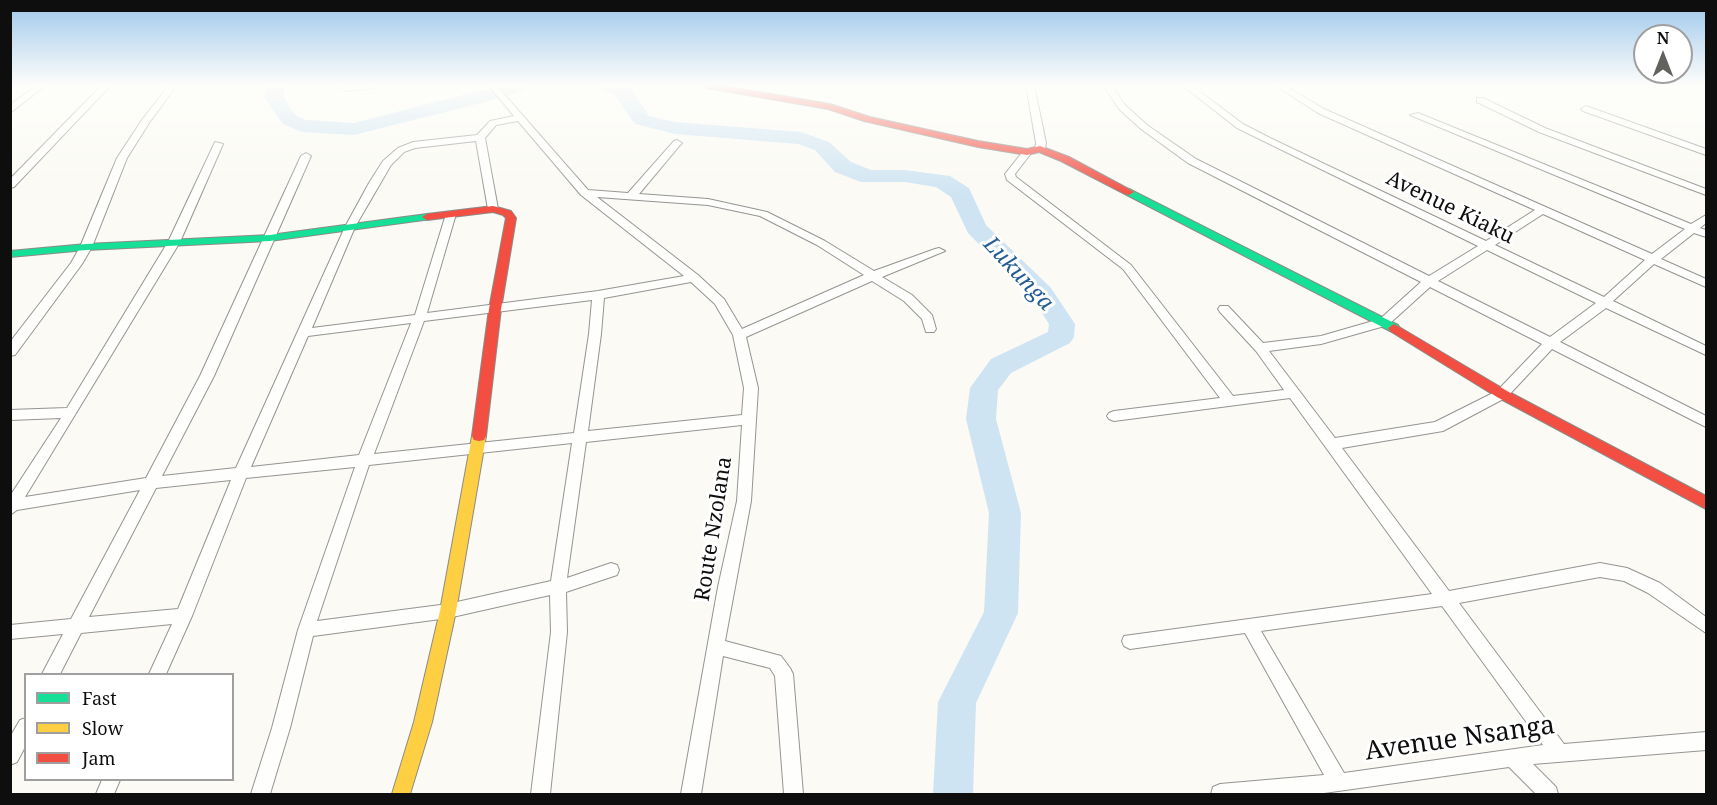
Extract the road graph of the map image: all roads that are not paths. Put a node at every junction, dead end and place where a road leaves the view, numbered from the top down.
1 (71, 123) edge
2 (145, 123) edge
3 (495, 123) edge
4 (524, 123) edge
5 (887, 123) edge
6 (1037, 123) edge
7 (1139, 123) edge
8 (1235, 123) edge
9 (1347, 123) edge
10 (1433, 123) edge
11 (1527, 123) edge
12 (1624, 123) edge
13 (480, 138) junction
14 (677, 143) dead end
15 (218, 144) dead end
16 (1033, 151) junction
17 (1707, 152) edge
18 (306, 156) dead end
19 (10, 185) edge
20 (1707, 192) edge
21 (585, 193) junction
22 (633, 195) junction
23 (492, 209) junction
24 (1543, 210) junction
25 (451, 214) junction
26 (1707, 218) edge
27 (350, 227) junction
28 (1693, 229) junction
29 (1707, 234) edge
30 (270, 238) junction
31 (174, 242) junction
32 (1484, 246) junction
33 (86, 247) junction
34 (939, 251) dead end
35 (10, 254) edge
36 (1653, 259) junction
37 (873, 276) junction
38 (694, 278) junction
39 (1430, 281) junction
40 (1707, 283) edge
41 (598, 295) junction
42 (1604, 303) junction
43 (495, 309) junction
44 (1224, 309) dead end
45 (420, 317) junction
46 (1384, 322) junction
47 (930, 329) dead end
48 (303, 333) junction
49 (739, 335) junction
50 (1551, 343) junction
51 (1260, 348) junction
52 (1707, 351) edge
53 (10, 352) edge
54 (1294, 393) junction
55 (1502, 394) junction
56 (1230, 401) junction
57 (71, 413) junction
58 (10, 416) edge
59 (1114, 416) dead end
60 (750, 419) junction
61 (1707, 422) edge
62 (579, 436) junction
63 (1331, 444) junction
64 (478, 447) junction
65 (364, 460) junction
66 (241, 473) junction
67 (151, 483) junction
68 (1707, 503) edge
69 (12, 507) edge
70 (611, 570) dead end
71 (558, 586) junction
72 (1443, 599) junction
73 (448, 610) junction
74 (184, 616) junction
75 (1249, 625) junction
76 (1707, 626) edge
77 (76, 628) junction
78 (306, 630) junction
79 (10, 632) edge
80 (1130, 641) dead end
81 (718, 647) junction
82 (52, 673) edge
83 (159, 673) edge
84 (24, 730) edge
85 (1707, 741) edge
86 (1559, 752) junction
87 (10, 756) edge
88 (1513, 757) junction
89 (111, 781) edge
90 (1339, 783) junction
91 (105, 795) edge
92 (260, 795) edge
93 (401, 795) edge
94 (541, 795) edge
95 (691, 795) edge
96 (794, 795) edge
97 (1220, 795) edge
98 (1549, 795) edge

1 - 19 street
2 - 33 street
3 - 13 street
4 - 21 street, Route Nzolana
5 - 16 street
6 - 16 street
7 - 39 street
8 - 32 street, Avenue Kiaku
9 - 24 street
10 - 28 street
11 - 20 street
12 - 17 street
13 - 23 street
13 - 27 street
14 - 22 street
15 - 31 street
16 - 46 street
16 - 56 street
18 - 30 street
21 - 22 street
21 - 38 street, Route Nzolana
22 - 37 street
23 - 25 street
23 - 43 street
24 - 32 street
24 - 36 street
25 - 27 street
25 - 45 street
26 - 28 street
27 - 30 street
27 - 48 street
28 - 29 street
28 - 36 street
30 - 31 street
30 - 67 street
31 - 33 street
31 - 57 street
32 - 39 street
32 - 42 street, Avenue Kiaku
33 - 35 street
33 - 53 street
34 - 37 street
36 - 40 street
36 - 42 street
37 - 47 street
37 - 49 street
38 - 41 street
38 - 49 street, Route Nzolana
39 - 46 street
39 - 50 street
41 - 43 street
41 - 62 street
42 - 50 street
42 - 52 street, Avenue Kiaku
43 - 45 street
43 - 64 street
44 - 51 street
45 - 48 street
45 - 65 street
46 - 51 street
46 - 55 street
48 - 66 street
49 - 60 street, Route Nzolana
50 - 55 street
50 - 61 street
51 - 54 street
54 - 56 street
54 - 63 street
55 - 63 street
55 - 68 street
56 - 59 street
57 - 58 street
57 - 69 street
60 - 62 street
60 - 81 street, Route Nzolana
62 - 64 street
62 - 71 street
63 - 72 street
64 - 65 street
64 - 73 street
65 - 66 street
65 - 78 street
66 - 67 street
66 - 74 street
67 - 69 street
67 - 77 street
70 - 71 street
71 - 73 street
71 - 94 street
72 - 75 street
72 - 76 street
72 - 86 street
73 - 78 street
73 - 93 street
74 - 77 street
74 - 83 street
75 - 80 street
75 - 90 street
77 - 79 street
77 - 82 street
78 - 92 street
81 - 95 street, Route Nzolana
81 - 96 street
84 - 87 street
85 - 86 street, Avenue Nsanga
86 - 88 street, Avenue Nsanga
88 - 90 street, Avenue Nsanga
88 - 98 street
89 - 91 street
90 - 97 street, Avenue Nsanga

